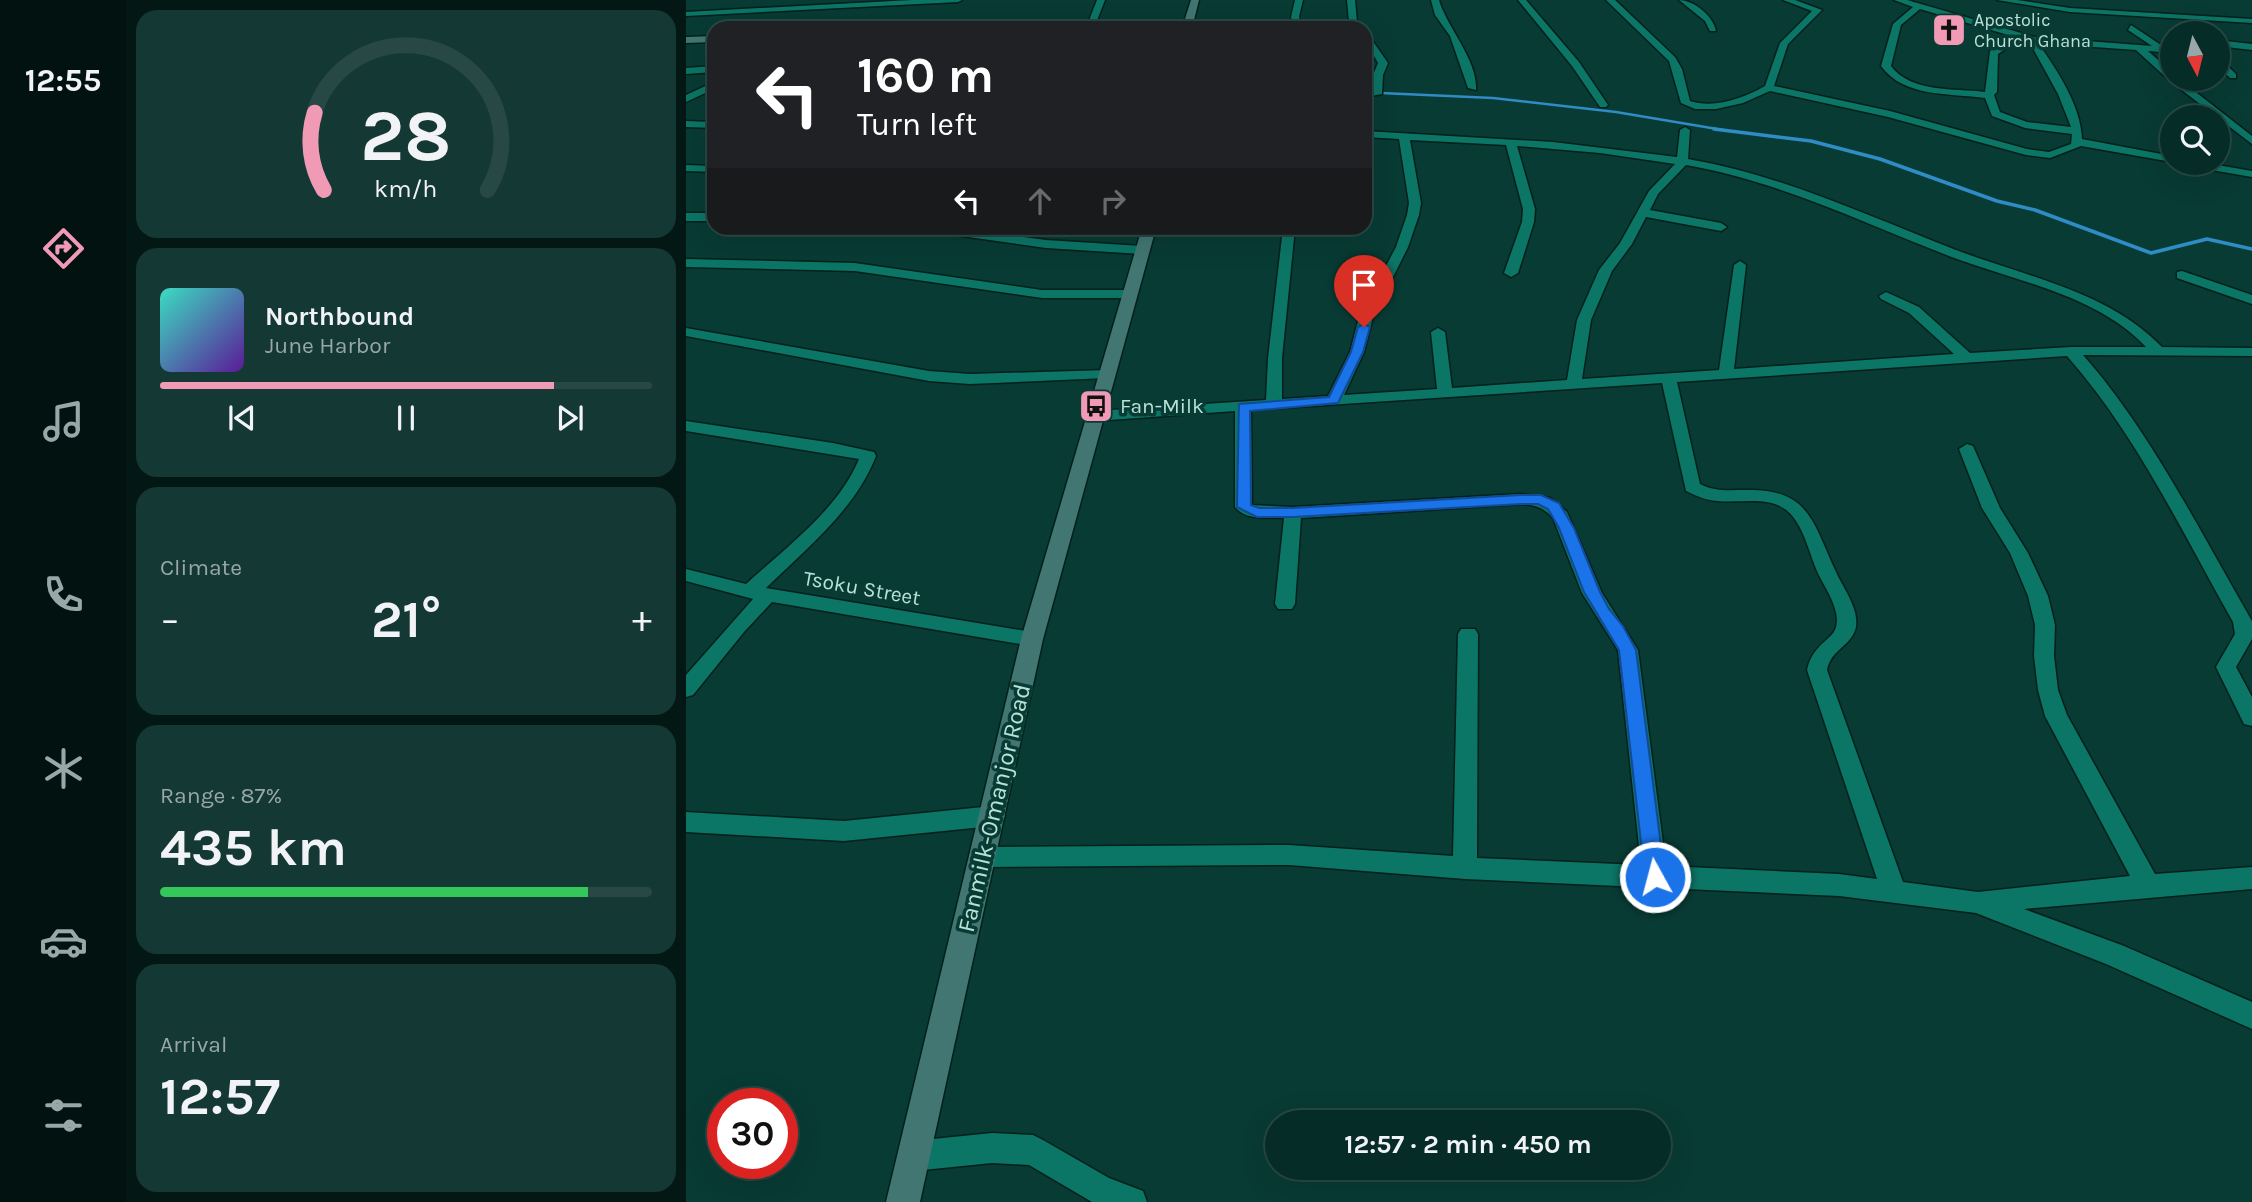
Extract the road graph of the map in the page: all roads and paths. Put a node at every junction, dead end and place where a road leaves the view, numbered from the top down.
1 (792, 0) edge
2 (958, 0) edge
3 (1101, 0) edge
4 (1195, 0) edge
5 (1299, 0) edge
6 (1351, 0) edge
7 (1435, 0) edge
8 (1522, 0) edge
9 (1611, 0) edge
10 (1683, 0) edge
11 (1787, 0) edge
12 (1898, 0) edge
13 (2001, 0) edge
14 (2106, 0) edge
15 (701, 3) dead end
16 (2070, 5) edge
17 (1919, 6) junction
18 (783, 10) junction
19 (2109, 11) junction
20 (703, 13) junction
21 (686, 14) edge
22 (1092, 21) edge
23 (1189, 21) edge
24 (1298, 21) edge
25 (1353, 21) edge
26 (2252, 21) edge
27 (2131, 28) dead end
28 (1713, 29) dead end
29 (707, 39) edge
30 (686, 40) edge
31 (2033, 41) junction
32 (2230, 44) edge
33 (1372, 45) edge
34 (2160, 45) edge
35 (2138, 47) junction
36 (2252, 47) edge
37 (2160, 49) edge
38 (2230, 54) edge
39 (2252, 54) edge
40 (707, 65) edge
41 (2160, 66) edge
42 (700, 69) junction
43 (707, 69) edge
44 (686, 71) edge
45 (2230, 73) edge
46 (2233, 76) dead end
47 (1473, 88) dead end
48 (1769, 88) junction
49 (707, 89) edge
50 (2189, 91) edge
51 (1372, 94) edge
52 (1987, 94) junction
53 (686, 99) edge
54 (1603, 105) dead end
55 (686, 124) edge
56 (707, 125) edge
57 (1685, 130) dead end
58 (1372, 135) edge
59 (2077, 136) junction
60 (1404, 137) junction
61 (2252, 141) edge
62 (1511, 144) junction
63 (2160, 156) edge
64 (1682, 163) junction
65 (686, 168) edge
66 (707, 169) edge
67 (2230, 170) edge
68 (2252, 174) edge
69 (1644, 213) junction
70 (686, 217) edge
71 (707, 217) edge
72 (1721, 227) dead end
73 (982, 235) edge
74 (1147, 235) edge
75 (1288, 235) edge
76 (1142, 250) junction
77 (686, 263) edge
78 (1740, 265) dead end
79 (1511, 274) dead end
80 (2182, 275) dead end
81 (1129, 294) junction
82 (1886, 296) dead end
83 (2252, 300) edge
84 (686, 332) edge
85 (1438, 332) dead end
86 (2157, 350) junction
87 (2071, 351) junction
88 (2244, 352) edge
89 (1968, 359) junction
90 (2252, 368) edge
91 (1107, 374) junction
92 (1726, 374) junction
93 (1670, 378) junction
94 (1574, 383) junction
95 (1445, 393) junction
96 (1334, 400) junction
97 (1274, 405) junction
98 (1243, 407) junction
99 (1095, 416) junction
100 (686, 426) edge
101 (1967, 449) dead end
102 (1293, 513) junction
103 (686, 575) edge
104 (759, 594) junction
105 (1285, 604) dead end
106 (2249, 629) edge
107 (1468, 634) dead end
108 (1032, 639) junction
109 (686, 689) edge
110 (2252, 718) edge
111 (993, 816) junction
112 (686, 822) edge
113 (983, 857) junction
114 (1465, 868) junction
115 (1655, 877) junction
116 (2252, 878) edge
117 (2148, 885) junction
118 (1894, 892) junction
119 (1976, 902) junction
120 (2252, 1016) edge
121 (913, 1156) junction
122 (903, 1202) edge
123 (1132, 1202) edge

1 - 18 street
2 - 18 street
3 - 22 street
4 - 23 street
5 - 24 street
6 - 25 street
7 - 47 street
8 - 54 street
9 - 48 street
10 - 28 street
11 - 48 street
12 - 17 street
13 - 16 street
14 - 19 street
15 - 20 street
16 - 19 street
17 - 31 street
17 - 52 street
18 - 20 street
19 - 26 street
20 - 21 street
27 - 34 street
29 - 30 street
31 - 35 street
31 - 52 street
31 - 59 street
32 - 36 street
33 - 51 street
35 - 37 street
35 - 41 street
38 - 39 street
40 - 42 street
42 - 43 street
42 - 44 street
45 - 46 street
48 - 59 street
49 - 53 street
50 - 61 street
52 - 59 street
55 - 56 street
57 - 64 street
58 - 60 street
59 - 63 street
60 - 62 street
60 - 96 street
62 - 64 street
62 - 79 street
64 - 69 street
64 - 86 street
65 - 66 street
67 - 68 street
69 - 72 street
69 - 94 street
70 - 71 street
73 - 76 street
74 - 76 street, Fanmilk-Omanjor Road
75 - 97 street
76 - 81 street, Fanmilk-Omanjor Road
77 - 81 street
78 - 92 street
80 - 83 street
81 - 91 street, Fanmilk-Omanjor Road
82 - 89 street
84 - 91 street
85 - 95 street
86 - 87 street
86 - 88 street
87 - 89 street
87 - 106 street
88 - 90 street
89 - 92 street
91 - 99 street, Fanmilk-Omanjor Road
92 - 93 street
93 - 94 street
93 - 118 street
94 - 95 street
95 - 96 street
96 - 97 street
97 - 98 street
98 - 99 street
98 - 102 street
99 - 108 street, Fanmilk-Omanjor Road
100 - 104 street
101 - 117 street
102 - 105 street
102 - 115 street
103 - 104 street, Tsoku Street
104 - 108 street, Tsoku Street
104 - 109 street
106 - 110 street
107 - 114 street
108 - 111 street, Fanmilk-Omanjor Road
111 - 112 street
111 - 113 street, Fanmilk-Omanjor Road
113 - 114 street
113 - 121 street, Fanmilk-Omanjor Road
114 - 115 street
115 - 118 street
116 - 117 street
117 - 119 street
118 - 119 street
119 - 120 street
121 - 122 street, Fanmilk-Omanjor Road
121 - 123 street

